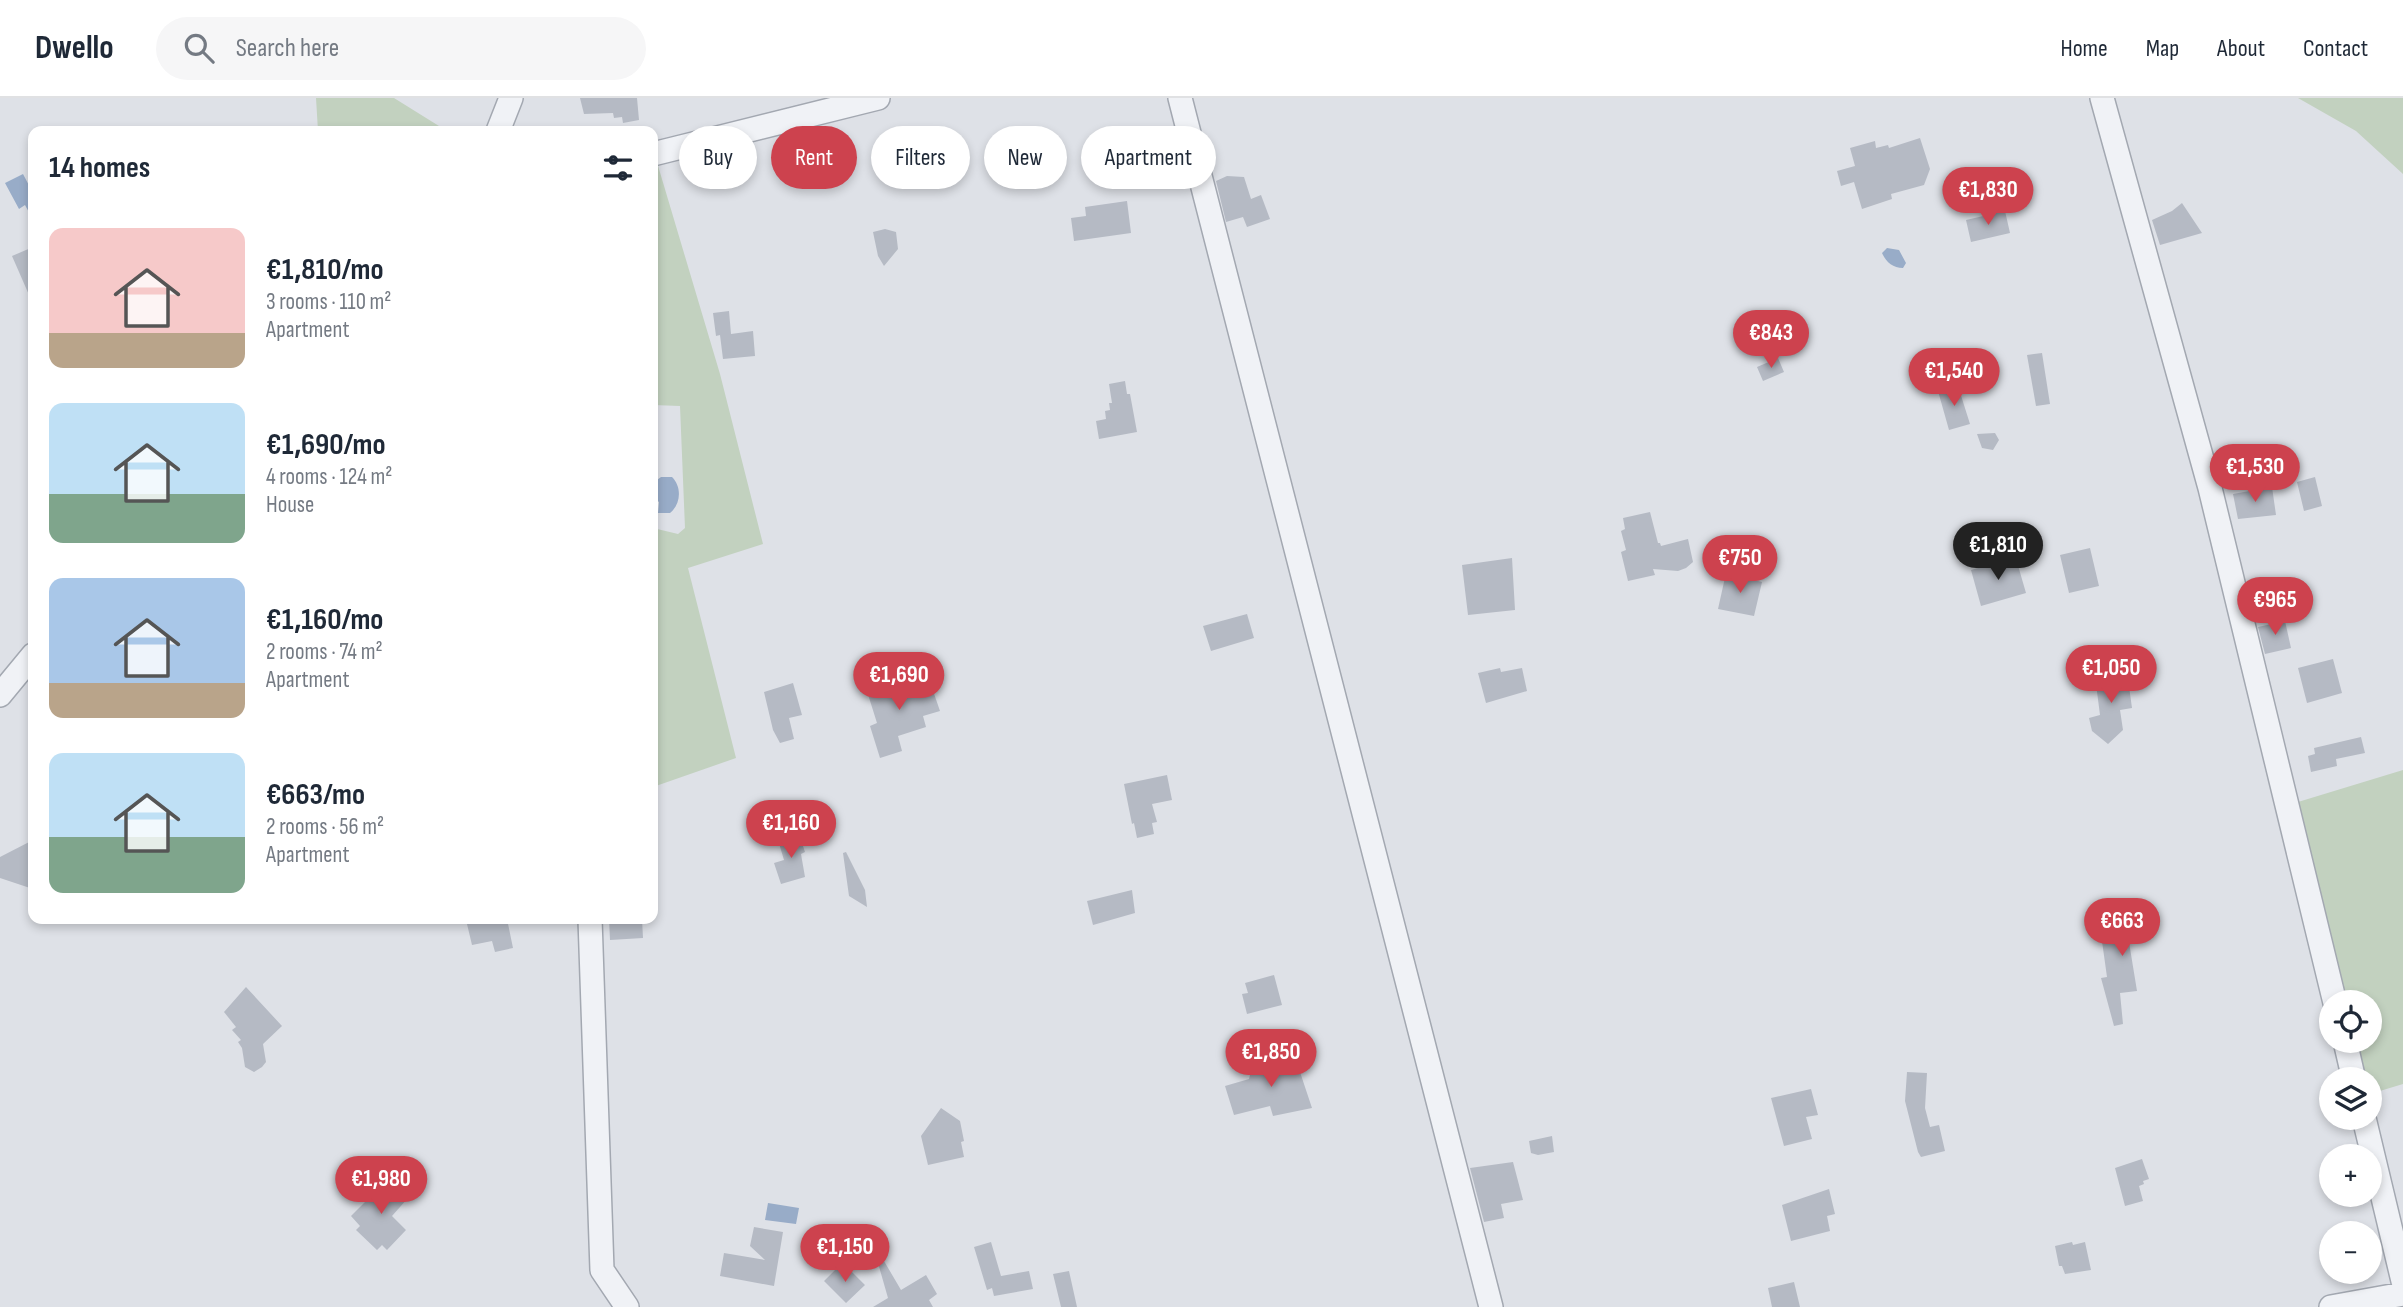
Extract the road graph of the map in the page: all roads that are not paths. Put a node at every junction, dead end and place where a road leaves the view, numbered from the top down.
1 (511, 98) edge
2 (878, 98) edge
3 (1180, 98) edge
4 (2102, 98) edge
5 (500, 126) edge
6 (658, 154) edge
7 (28, 661) edge
8 (0, 695) edge
9 (590, 924) edge
10 (2332, 990) edge
11 (2367, 1130) edge
12 (2403, 1281) edge
13 (2403, 1294) edge
14 (627, 1307) edge
15 (1491, 1307) edge
16 (2331, 1307) edge

1 - 5 street
2 - 6 street
3 - 15 street
4 - 10 street
7 - 8 street
9 - 14 street
11 - 12 street
13 - 16 street

